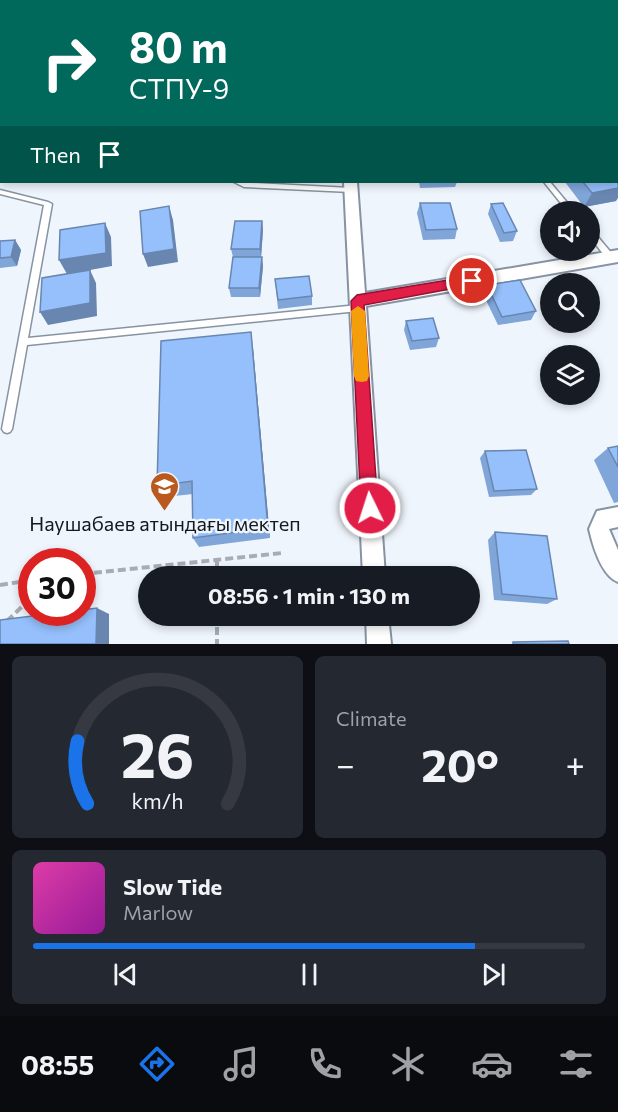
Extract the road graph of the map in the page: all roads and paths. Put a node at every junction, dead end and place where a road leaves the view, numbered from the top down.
1 (239, 183) edge
2 (548, 183) edge
3 (351, 186) edge
4 (0, 192) edge
5 (563, 201) edge
6 (600, 243) edge
7 (614, 256) edge
8 (358, 304) junction
9 (23, 342) junction
10 (7, 429) dead end
11 (618, 517) edge
12 (282, 553) dead end
13 (218, 560) junction
14 (218, 566) edge
15 (373, 566) edge
16 (618, 571) edge
17 (96, 573) edge
18 (18, 582) edge
19 (0, 585) edge
20 (18, 611) edge
21 (217, 626) edge
22 (378, 626) edge
23 (0, 628) edge
24 (217, 644) edge
25 (379, 644) edge

1 - 3 lane
2 - 5 lane
3 - 8 street
4 - 9 lane
6 - 7 lane
7 - 8 street
8 - 9 lane
8 - 15 street
9 - 10 lane
11 - 16 street
12 - 13 path
13 - 14 path
13 - 17 path
18 - 19 path
20 - 23 path
21 - 24 path
22 - 25 street

